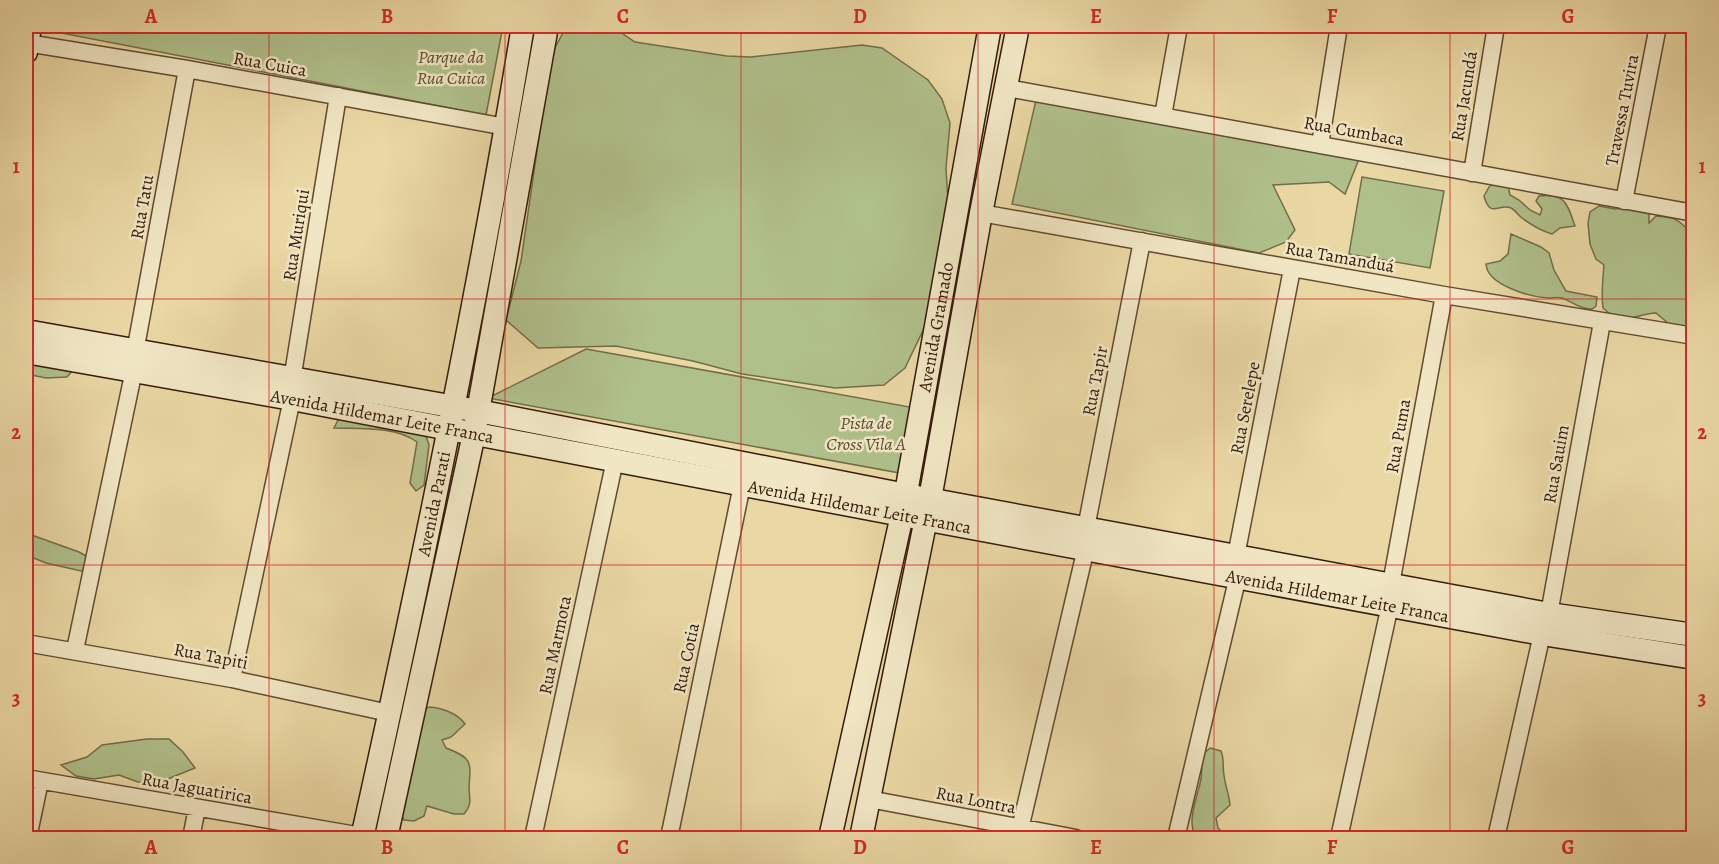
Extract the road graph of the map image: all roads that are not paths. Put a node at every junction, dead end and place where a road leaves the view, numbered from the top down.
1 (523, 26) edge
2 (547, 26) edge
3 (688, 26) edge
4 (720, 26) edge
5 (788, 26) edge
6 (801, 26) edge
7 (990, 26) edge
8 (1018, 26) edge
9 (1179, 26) edge
10 (1339, 26) edge
11 (1496, 26) edge
12 (1658, 26) edge
13 (28, 40) edge
14 (188, 69) junction
15 (1007, 88) junction
16 (339, 96) junction
17 (1163, 116) junction
18 (506, 127) junction
19 (1320, 145) junction
20 (1472, 173) junction
21 (1624, 201) junction
22 (981, 213) junction
23 (1694, 213) edge
24 (1142, 241) junction
25 (1292, 269) junction
26 (1444, 295) junction
27 (1602, 322) junction
28 (26, 331) edge
29 (1694, 336) edge
30 (26, 352) edge
31 (134, 361) junction
32 (292, 389) junction
33 (478, 411) junction
34 (451, 419) junction
35 (474, 434) junction
36 (615, 460) junction
37 (742, 484) junction
38 (904, 505) junction
39 (927, 509) junction
40 (1086, 538) junction
41 (1237, 566) junction
42 (1391, 594) junction
43 (1545, 624) junction
44 (1694, 635) edge
45 (26, 643) edge
46 (75, 650) junction
47 (1694, 657) edge
48 (231, 679) junction
49 (389, 713) junction
50 (32, 780) edge
51 (869, 799) junction
52 (197, 808) junction
53 (1020, 829) junction
54 (362, 837) edge
55 (28, 838) edge
56 (191, 838) edge
57 (386, 838) edge
58 (533, 838) edge
59 (669, 838) edge
60 (830, 838) edge
61 (861, 838) edge
62 (1076, 838) edge
63 (1176, 838) edge
64 (1339, 838) edge
65 (1496, 838) edge

1 - 18 street, Avenida Parati
2 - 33 street, Avenida Parati
3 - 4 lane
5 - 6 lane
7 - 38 street, Avenida Gramado
8 - 15 street, Avenida Gramado
9 - 17 street
10 - 19 street
11 - 20 street, Rua Jacundá
12 - 21 street, Travessa Tuvira
13 - 14 street, Rua Cuica
14 - 16 street, Rua Cuica
14 - 31 street, Rua Tatu
15 - 17 street, Rua Cumbaca
15 - 22 street, Avenida Gramado
16 - 18 street, Rua Cuica
16 - 32 street, Rua Muriqui
17 - 19 street, Rua Cumbaca
18 - 34 street, Avenida Parati
19 - 20 street, Rua Cumbaca
20 - 21 street, Rua Cumbaca
21 - 23 street, Rua Cumbaca
22 - 24 street, Rua Tamanduá
22 - 39 street, Avenida Gramado
24 - 25 street, Rua Tamanduá
24 - 40 street, Rua Tapir
25 - 26 street, Rua Tamanduá
25 - 41 street, Rua Serelepe
26 - 27 street, Rua Tamanduá
26 - 42 street, Rua Puma
27 - 29 street, Rua Tamanduá
27 - 43 street, Rua Sauim
28 - 31 street, Avenida Hildemar Leite Franca
30 - 31 street, Avenida Hildemar Leite Franca
31 - 32 street, Avenida Hildemar Leite Franca
31 - 46 street, Rua Tatu
32 - 34 street, Avenida Hildemar Leite Franca
32 - 48 street, Rua Muriqui
33 - 34 street, Avenida Hildemar Leite Franca
33 - 35 street, Avenida Parati
33 - 38 street, Avenida Hildemar Leite Franca
34 - 35 street, Avenida Hildemar Leite Franca
34 - 49 street, Avenida Parati
35 - 36 street, Avenida Hildemar Leite Franca
35 - 57 street, Avenida Parati
36 - 37 street, Avenida Hildemar Leite Franca
36 - 58 street, Rua Marmota
37 - 38 street, Avenida Hildemar Leite Franca
37 - 59 street, Rua Cotia
38 - 39 street, Avenida Hildemar Leite Franca
38 - 60 street, Avenida Gramado
39 - 40 street, Avenida Hildemar Leite Franca
39 - 51 street, Avenida Gramado
40 - 41 street, Avenida Hildemar Leite Franca
40 - 53 street, Rua Tapir
41 - 42 street, Avenida Hildemar Leite Franca
41 - 63 street, Rua Serelepe
42 - 43 street, Avenida Hildemar Leite Franca
42 - 64 street, Rua Puma
43 - 44 street, Avenida Hildemar Leite Franca
43 - 47 street, Avenida Hildemar Leite Franca
43 - 65 street, Rua Sauim
45 - 46 street, Rua Tapiti
46 - 48 street, Rua Tapiti
48 - 49 street, Rua Tapiti
49 - 54 street, Avenida Parati
50 - 52 street, Rua Jaguatirica
50 - 55 street
51 - 53 street, Rua Lontra
51 - 61 street, Avenida Gramado
52 - 54 street, Rua Jaguatirica
52 - 56 street
53 - 62 street, Rua Lontra

